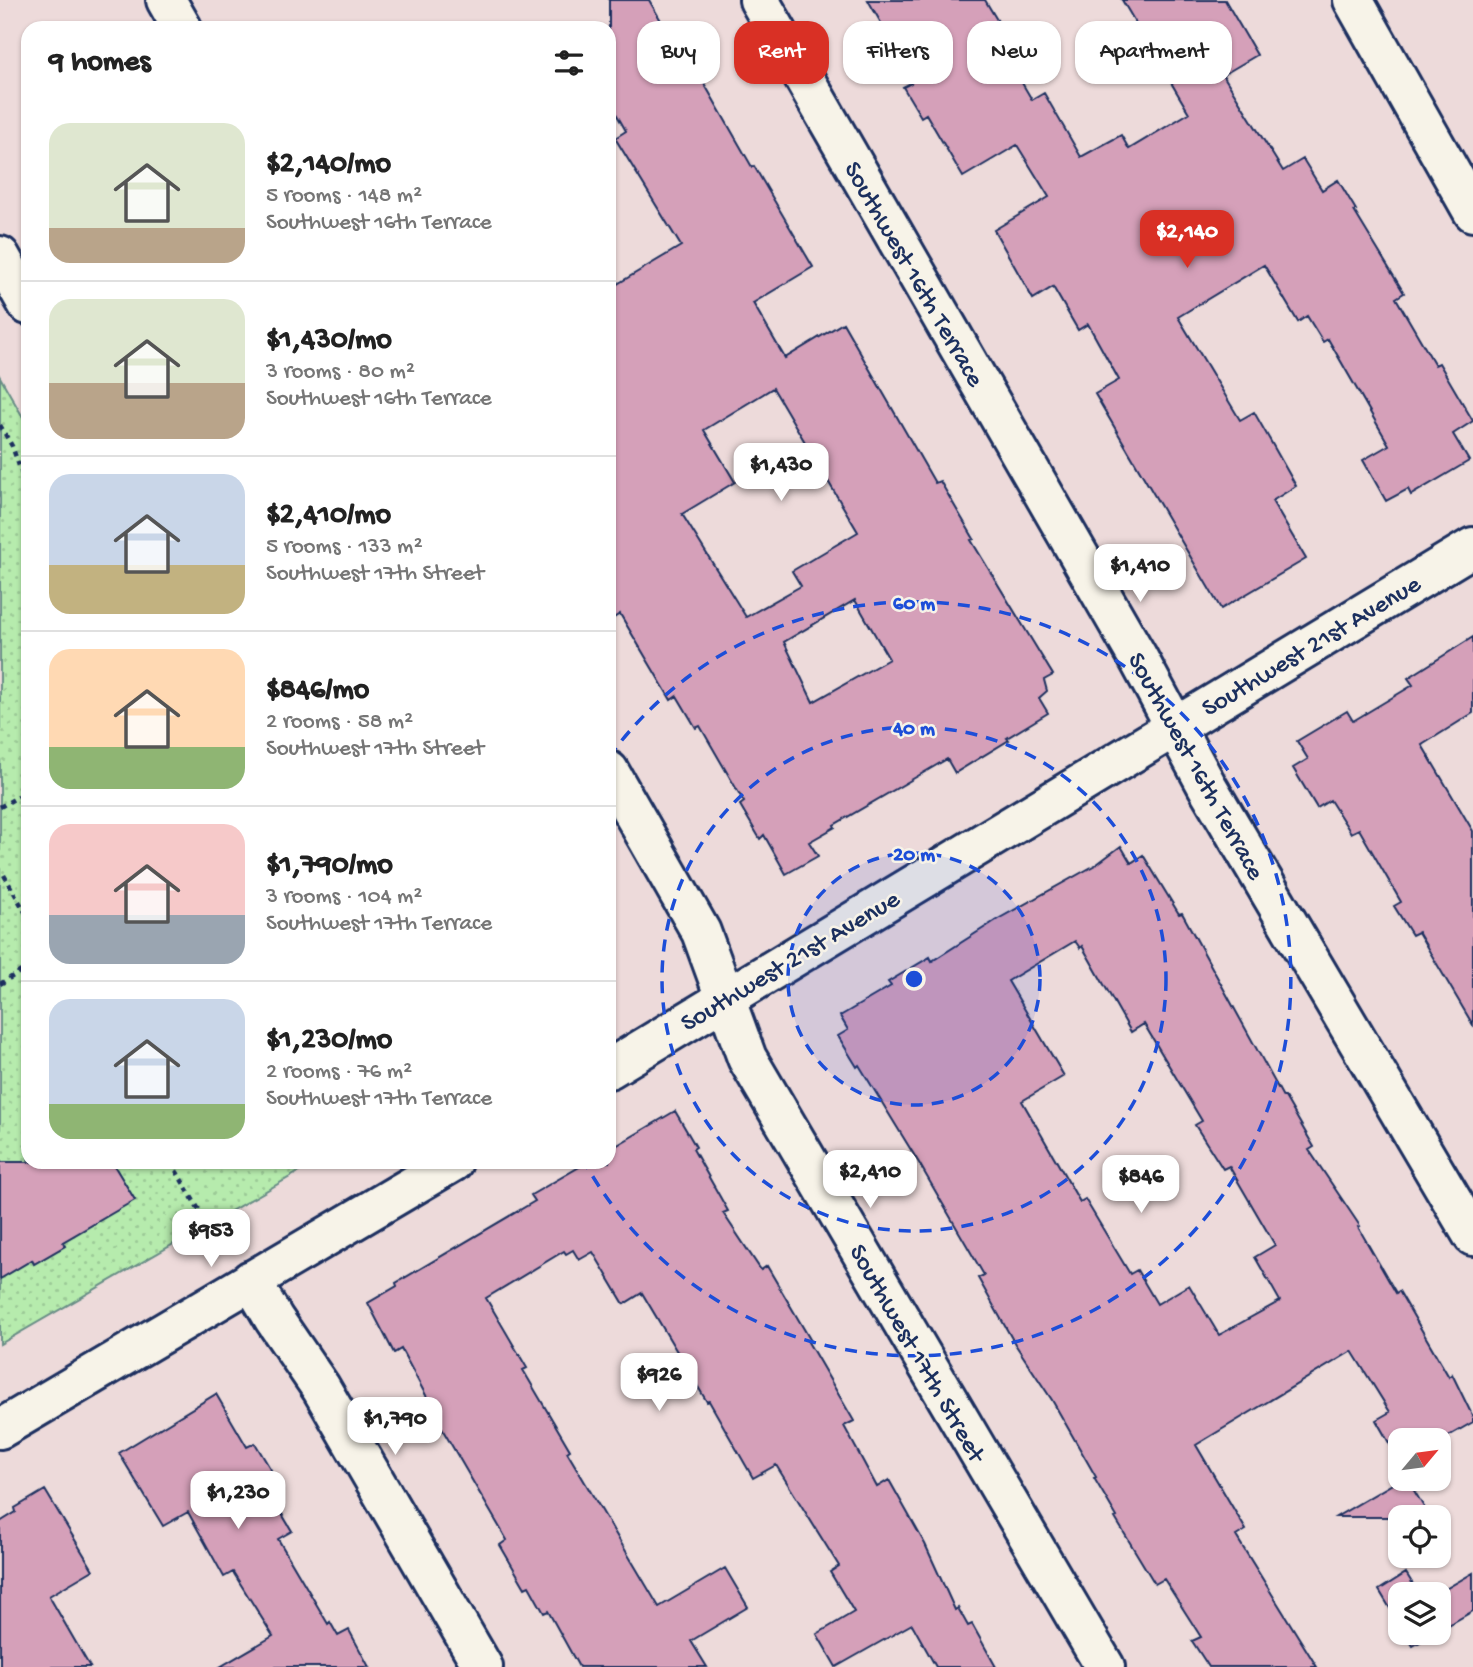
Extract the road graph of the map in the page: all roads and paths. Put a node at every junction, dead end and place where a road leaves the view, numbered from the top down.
1 (166, 0) edge
2 (758, 0) edge
3 (1353, 0) edge
4 (178, 21) edge
5 (1473, 212) edge
6 (0, 256) edge
7 (21, 292) edge
8 (0, 425) edge
9 (21, 471) edge
10 (1473, 547) edge
11 (1174, 726) junction
12 (616, 783) edge
13 (21, 795) edge
14 (0, 807) edge
15 (4, 875) dead end
16 (21, 905) edge
17 (21, 971) edge
18 (0, 984) edge
19 (725, 998) junction
20 (616, 1065) edge
21 (175, 1169) edge
22 (441, 1169) edge
23 (212, 1232) dead end
24 (1473, 1236) edge
25 (251, 1280) junction
26 (0, 1429) edge
27 (483, 1667) edge
28 (1105, 1667) edge

1 - 4 street
2 - 11 street, Southwest 16th Terrace
3 - 5 street
6 - 7 street
8 - 9 path
10 - 11 street, Southwest 21st Avenue
11 - 19 street, Southwest 21st Avenue
11 - 24 street, Southwest 16th Terrace
12 - 19 street, Southwest 17th Street
13 - 14 path
15 - 16 path
17 - 18 path
19 - 20 street, Southwest 21st Avenue
19 - 28 street, Southwest 17th Street
21 - 23 path
22 - 25 street
25 - 26 street
25 - 27 street

